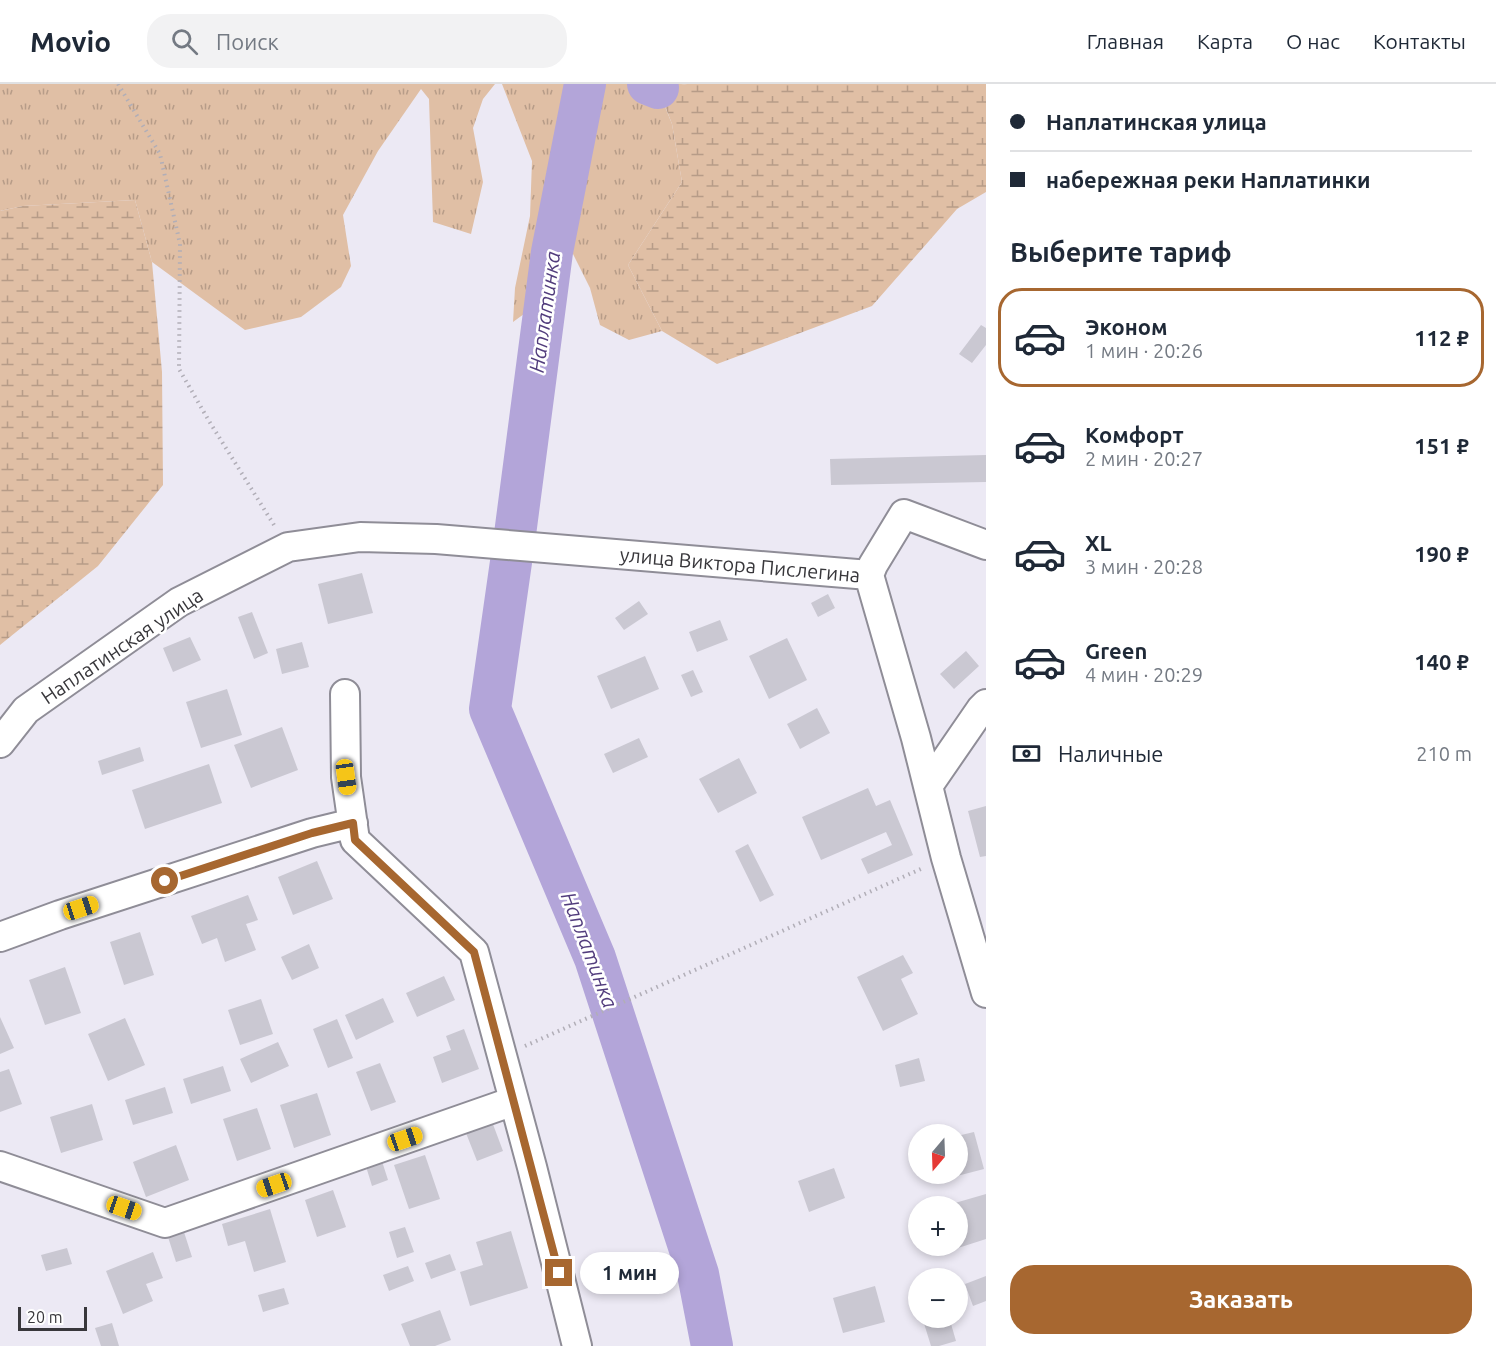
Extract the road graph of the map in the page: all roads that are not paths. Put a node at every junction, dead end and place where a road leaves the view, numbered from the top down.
1 (986, 545) edge
2 (288, 547) joint
3 (869, 575) junction
4 (345, 694) dead end
5 (986, 704) edge
6 (0, 743) edge
7 (928, 786) junction
8 (353, 823) junction
9 (0, 937) edge
10 (986, 993) edge
11 (514, 1101) junction
12 (0, 1166) edge
13 (568, 1343) edge

1 - 3 street
2 - 3 street, улица Виктора Пислегина
2 - 6 street, Наплатинская улица
3 - 7 street, улица Виктора Пислегина
4 - 8 street
5 - 7 street
7 - 10 street, улица Виктора Пислегина
8 - 9 street
8 - 11 street
11 - 12 street
11 - 13 street

